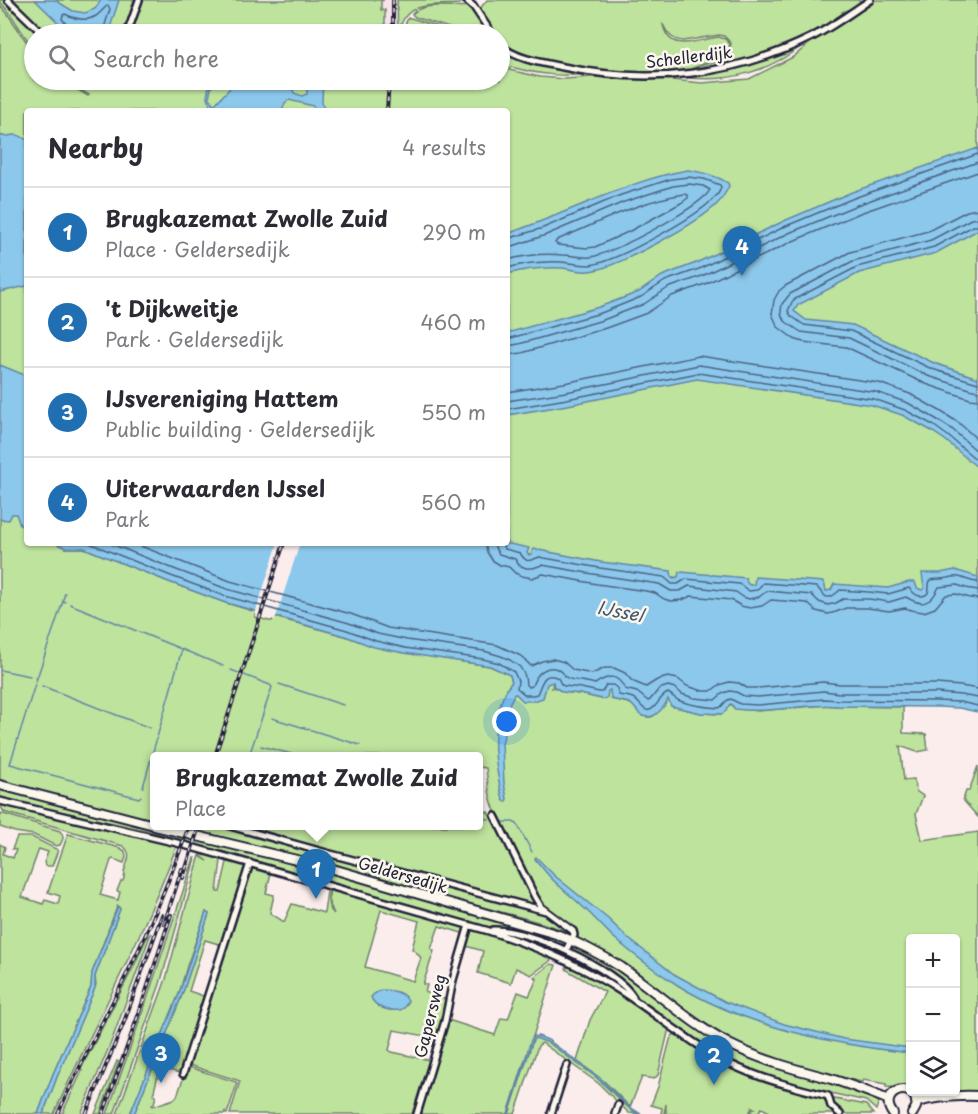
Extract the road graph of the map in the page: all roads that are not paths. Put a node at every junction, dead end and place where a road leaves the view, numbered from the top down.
1 (8, 0) edge
2 (139, 0) edge
3 (466, 0) edge
4 (870, 0) edge
5 (33, 24) edge
6 (131, 24) edge
7 (486, 24) edge
8 (510, 52) edge
9 (0, 785) edge
10 (0, 801) edge
11 (495, 816) dead end
12 (150, 824) edge
13 (174, 830) edge
14 (247, 830) edge
15 (250, 863) junction
16 (546, 911) junction
17 (469, 926) junction
18 (489, 931) junction
19 (571, 940) junction
20 (566, 950) junction
21 (635, 1000) junction
22 (567, 1065) dead end
23 (183, 1074) dead end
24 (978, 1096) edge
25 (889, 1100) junction
26 (916, 1102) junction
27 (618, 1105) dead end
28 (417, 1114) edge
29 (551, 1114) edge
30 (615, 1114) edge
31 (840, 1114) edge
32 (893, 1114) edge
33 (912, 1114) edge

1 - 5 street
2 - 6 street
3 - 7 street
4 - 8 street, Schellerdijk
9 - 12 main road, Geldersedijk
10 - 15 street, Geldersedijk
11 - 16 street, Geldersedijk
13 - 19 main road, Geldersedijk
14 - 16 street, Geldersedijk
15 - 17 street, Geldersedijk
15 - 23 street
16 - 19 street, Geldersedijk
17 - 18 street, Geldersedijk
17 - 28 street, Gapersweg
18 - 20 street, Geldersedijk
18 - 21 street, Geldersedijk
19 - 20 street
19 - 25 main road, Geldersedijk
20 - 21 street, Geldersedijk
21 - 31 street, Geldersedijk
22 - 29 street
24 - 26 main road
25 - 26 main road
25 - 32 main road
26 - 33 main road
27 - 30 street

